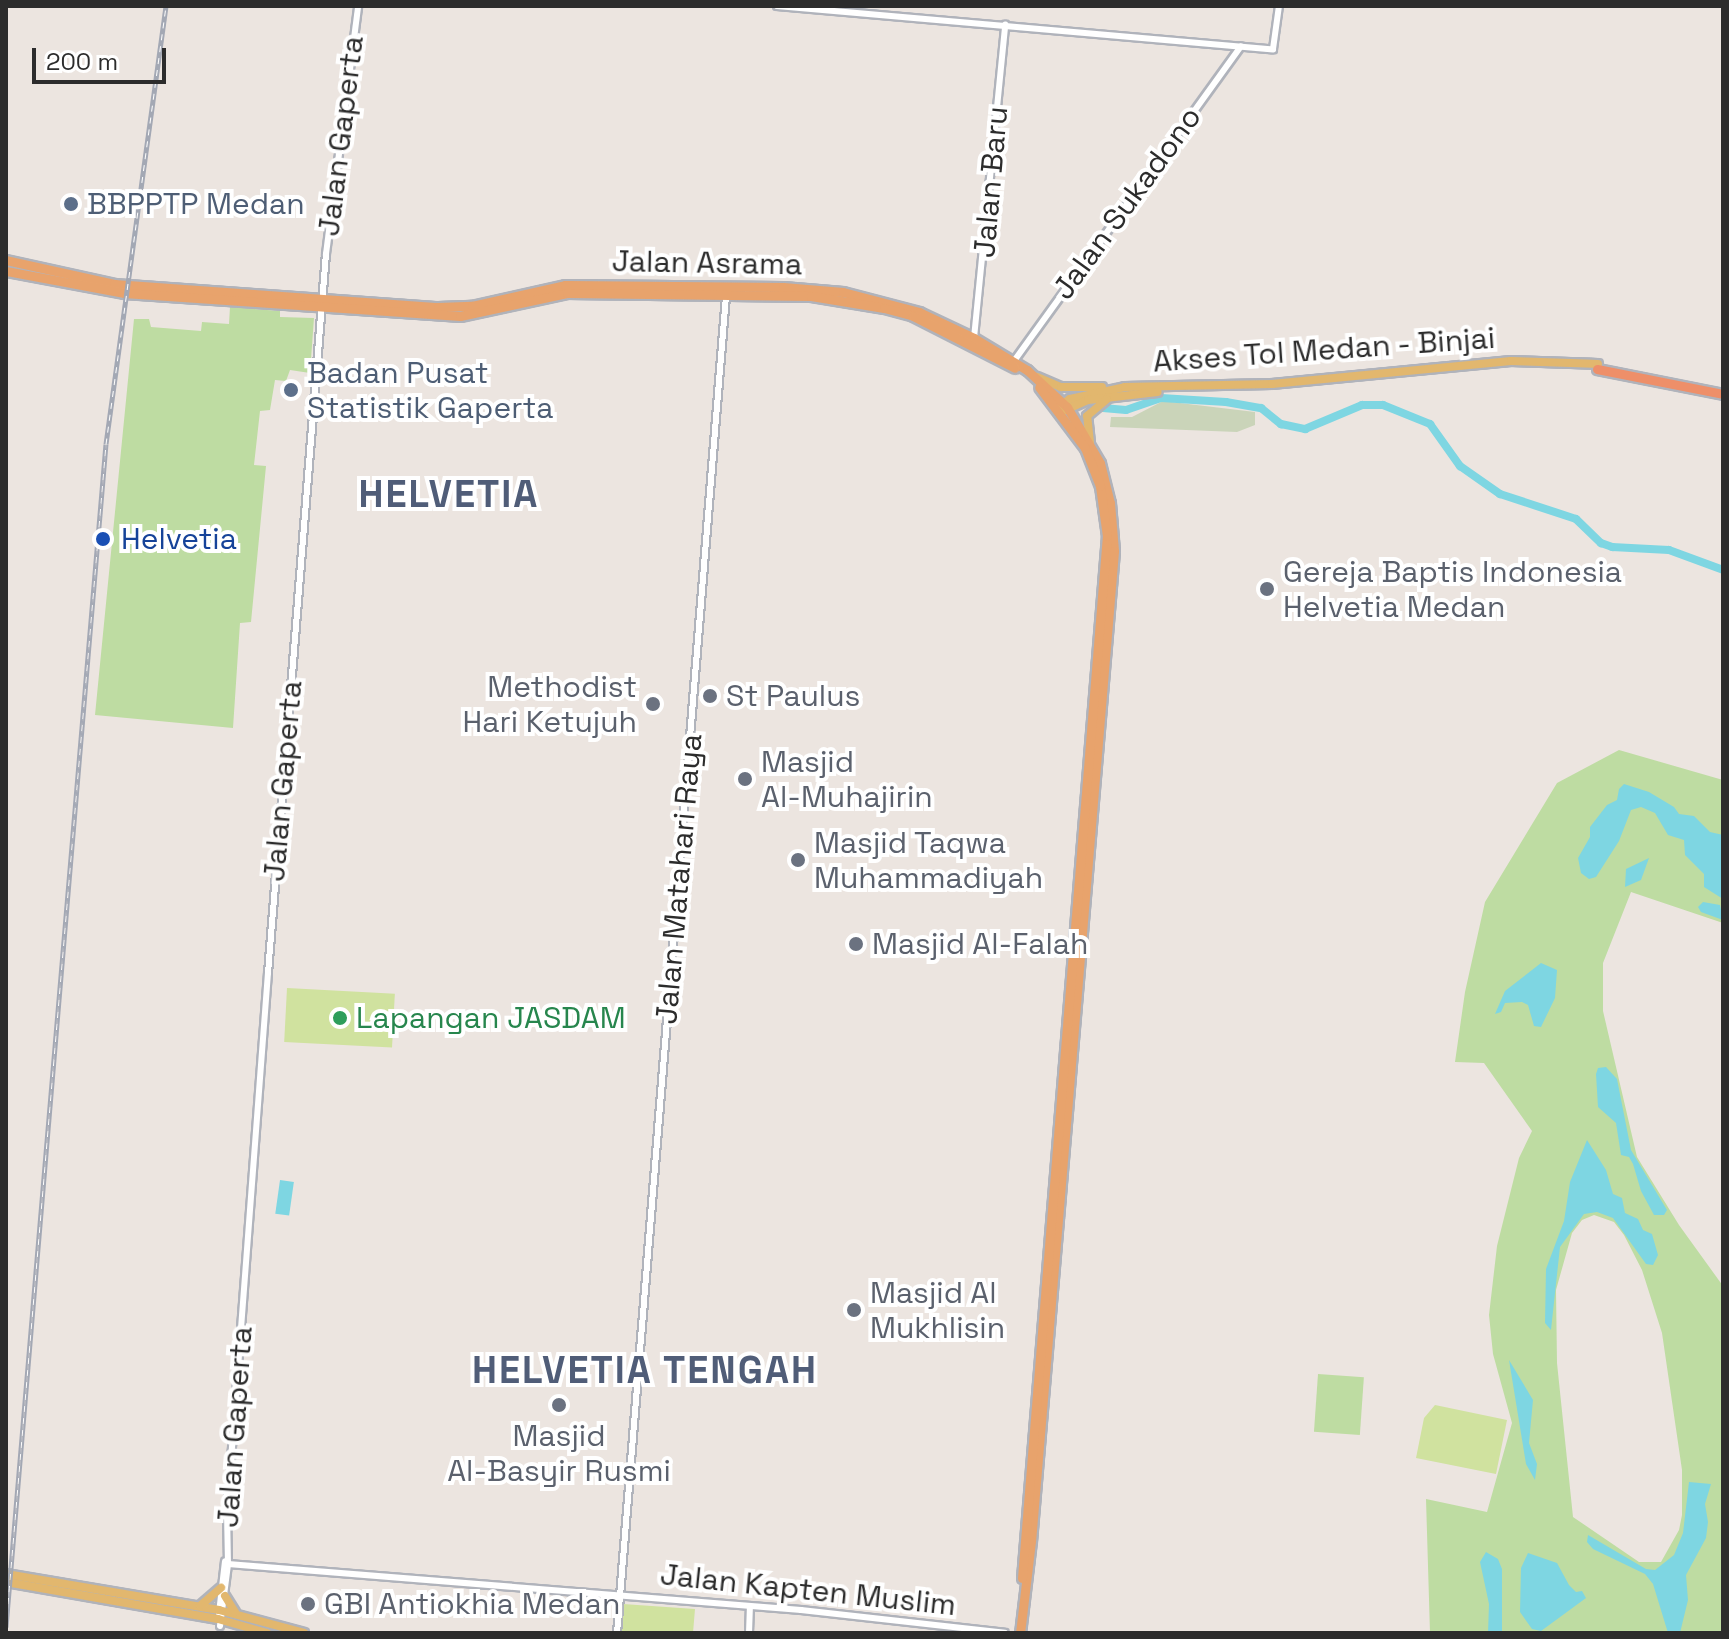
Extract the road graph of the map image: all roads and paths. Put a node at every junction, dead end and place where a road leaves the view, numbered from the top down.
1 (358, 6) edge
2 (777, 6) edge
3 (1279, 6) edge
4 (1005, 25) junction
5 (1241, 46) junction
6 (6, 260) edge
7 (6, 271) edge
8 (726, 296) junction
9 (324, 301) junction
10 (974, 336) junction
11 (1014, 361) junction
12 (1598, 366) joint
13 (1037, 377) junction
14 (1723, 391) edge
15 (1118, 392) junction
16 (1062, 408) junction
17 (1090, 443) junction
18 (1096, 708) junction
19 (226, 1562) junction
20 (6, 1574) edge
21 (6, 1582) edge
22 (223, 1592) junction
23 (620, 1595) junction
24 (199, 1606) junction
25 (750, 1607) junction
26 (236, 1613) junction
27 (220, 1620) edge
28 (267, 1633) edge
29 (304, 1633) edge
30 (617, 1633) edge
31 (749, 1633) edge
32 (1005, 1633) edge
33 (1019, 1633) edge

1 - 9 street, Jalan Gaperta
2 - 4 street
3 - 5 street
4 - 5 street
4 - 10 street, Jalan Baru
5 - 11 street, Jalan Sukadono
6 - 9 highway, Jalan Asrama
7 - 9 highway, Jalan Asrama
8 - 9 highway, Jalan Asrama
8 - 10 highway, Jalan Asrama
8 - 23 street, Jalan Matahari Raya
9 - 10 highway, Jalan Asrama
9 - 19 street, Jalan Gaperta
10 - 11 highway, Jalan Asrama
10 - 16 highway, Jalan Asrama
11 - 13 highway, Jalan Asrama
12 - 14 highway
12 - 15 main road, Akses Tol Medan - Binjai
13 - 15 main road
13 - 16 highway, Jalan Asrama
15 - 16 main road, Akses Tol Medan - Binjai
15 - 17 main road
16 - 17 highway, Jalan Asrama
16 - 18 highway, Jalan Asrama
17 - 18 highway, Jalan Asrama
18 - 33 highway
19 - 22 street, Jalan Gaperta
19 - 23 street, Jalan Kapten Muslim
20 - 24 main road
21 - 27 main road
22 - 24 main road
22 - 26 main road
22 - 27 street, Jalan Gaperta
23 - 25 street, Jalan Kapten Muslim
23 - 30 street, Jalan Matahari Raya
24 - 27 main road
25 - 31 street
25 - 32 street, Jalan Kapten Muslim
26 - 27 main road
26 - 29 main road
27 - 28 main road

